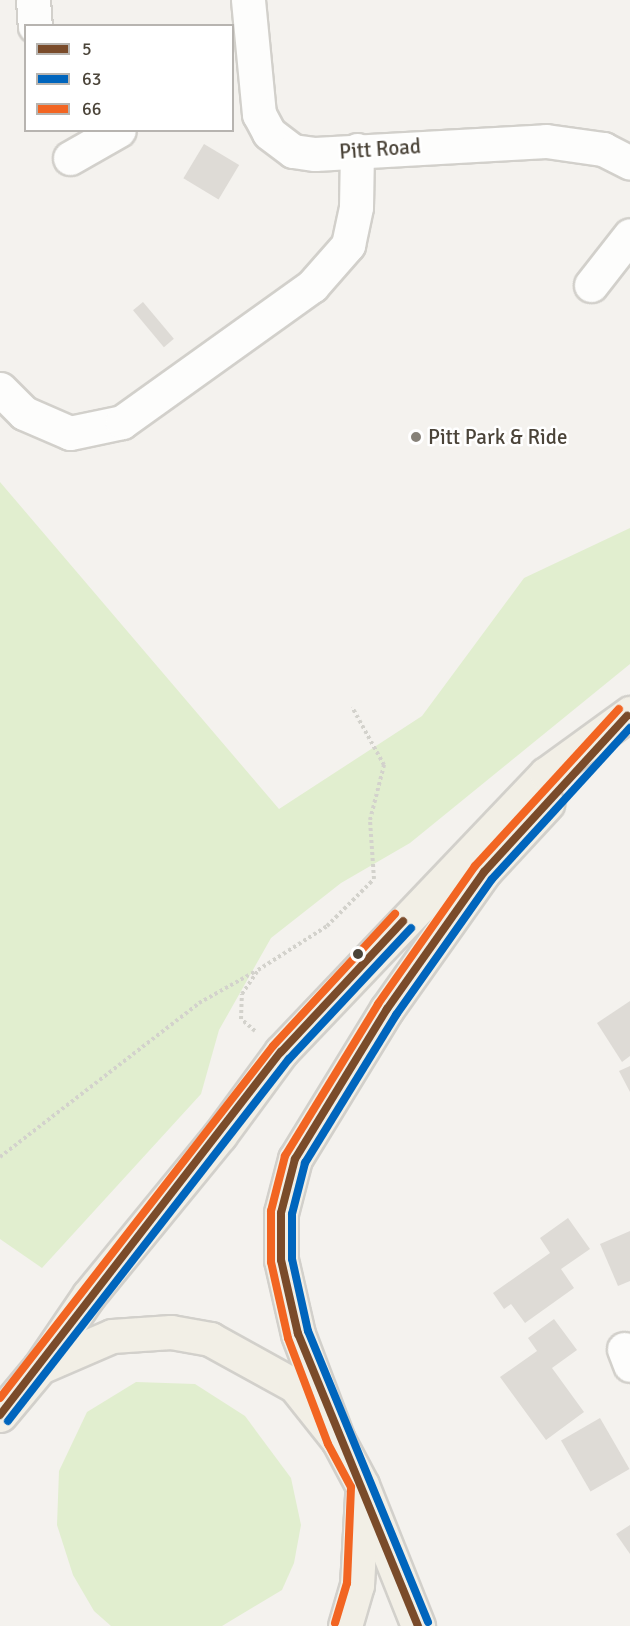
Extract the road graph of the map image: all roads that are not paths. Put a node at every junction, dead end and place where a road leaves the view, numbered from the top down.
1 (33, 0) edge
2 (248, 0) edge
3 (35, 24) edge
4 (246, 114) edge
5 (116, 132) edge
6 (357, 150) junction
7 (70, 158) dead end
8 (630, 163) edge
9 (630, 236) edge
10 (591, 285) dead end
11 (0, 389) edge
12 (628, 714) edge
13 (40, 1367) junction
14 (0, 1415) edge
15 (338, 1440) junction
16 (362, 1485) junction
17 (345, 1626) edge
18 (418, 1626) edge

1 - 3 street
2 - 4 street, Pitt Road
4 - 6 street, Pitt Road
5 - 7 street
6 - 8 street, Pitt Road
6 - 11 street
9 - 10 street
12 - 13 main road
12 - 15 main road
13 - 14 main road
13 - 15 main road
15 - 16 main road
16 - 17 main road
16 - 18 main road

